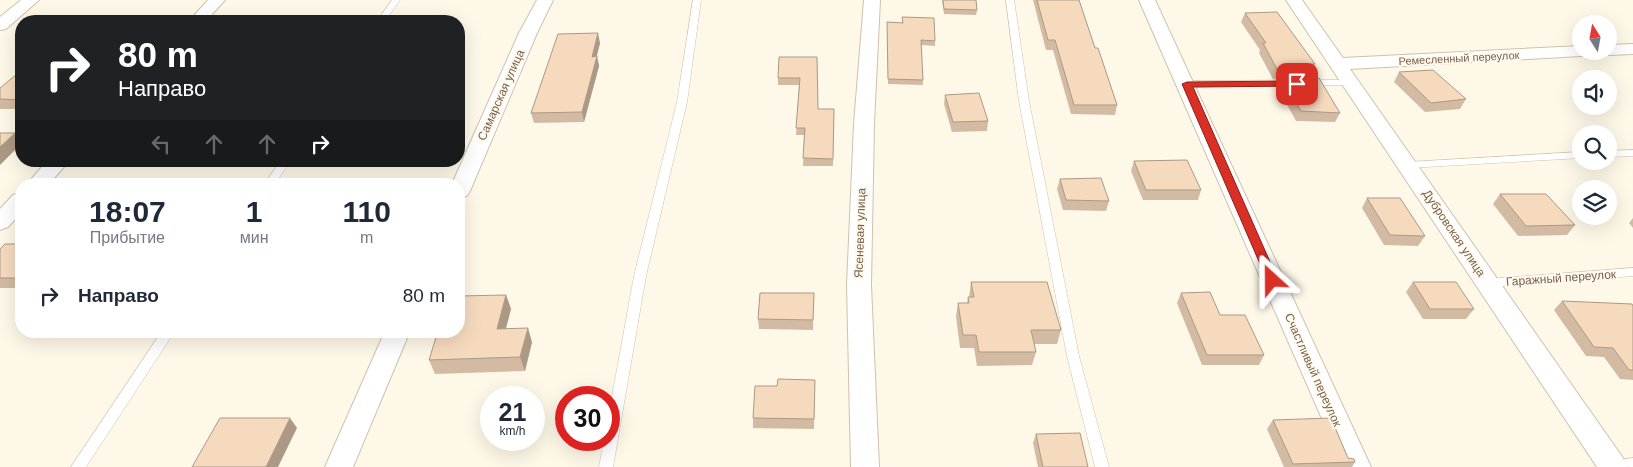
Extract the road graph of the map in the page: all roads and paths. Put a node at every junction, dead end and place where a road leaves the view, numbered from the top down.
1 (31, 0) edge
2 (217, 0) edge
3 (396, 0) edge
4 (544, 0) edge
5 (697, 0) edge
6 (872, 0) edge
7 (1010, 0) edge
8 (1147, 0) edge
9 (1294, 0) edge
10 (203, 15) edge
11 (385, 15) edge
12 (0, 25) edge
13 (1633, 49) edge
14 (1618, 50) edge
15 (1572, 51) edge
16 (1337, 64) junction
17 (1352, 83) junction
18 (1187, 84) junction
19 (1633, 153) edge
20 (1617, 154) edge
21 (1572, 156) edge
22 (1408, 165) junction
23 (53, 167) edge
24 (281, 167) edge
25 (43, 178) edge
26 (274, 178) edge
27 (464, 178) edge
28 (15, 206) edge
29 (0, 222) edge
30 (1633, 272) edge
31 (1489, 283) junction
32 (164, 338) edge
33 (395, 338) edge
34 (1619, 466) edge
35 (78, 467) edge
36 (339, 467) edge
37 (606, 467) edge
38 (865, 467) edge
39 (1102, 467) edge
40 (1357, 467) edge

1 - 12 street
2 - 10 street
3 - 11 lane
4 - 27 street, Самарская улица
5 - 37 lane
6 - 38 street, Ясеневая улица
7 - 39 lane
8 - 18 street, Счастливый переулок
9 - 16 street, Дубровская улица
13 - 14 street
15 - 16 street, Ремесленный переулок
16 - 17 street, Дубровская улица
17 - 18 lane
17 - 22 street, Дубровская улица
18 - 40 street, Счастливый переулок
19 - 20 lane
21 - 22 lane
22 - 31 street, Дубровская улица
23 - 25 street
24 - 26 lane
28 - 29 street
30 - 31 lane, Гаражный переулок
31 - 34 street, Дубровская улица
32 - 35 lane
33 - 36 street

